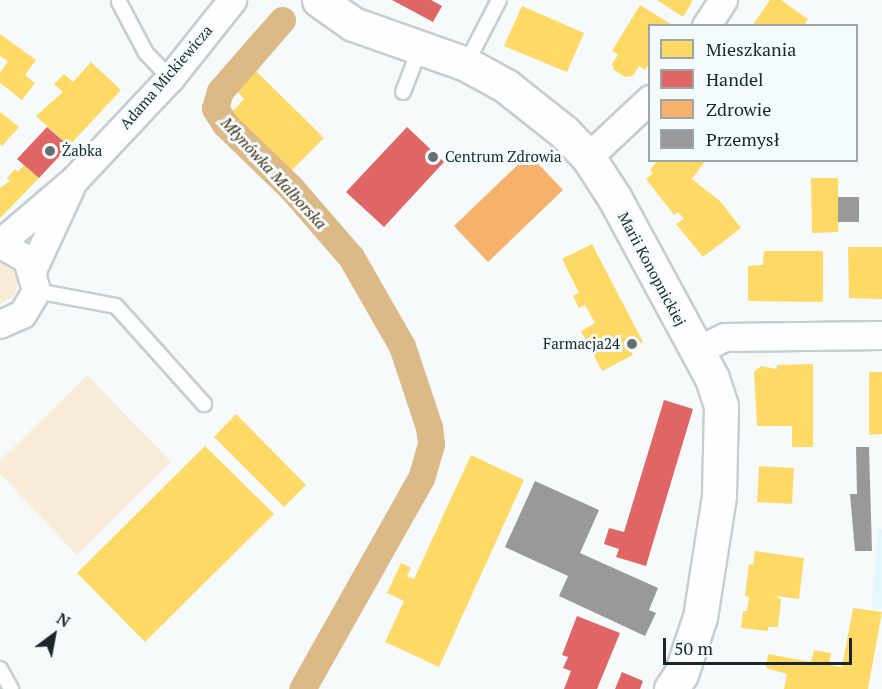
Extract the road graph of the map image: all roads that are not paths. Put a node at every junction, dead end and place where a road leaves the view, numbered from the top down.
1 (232, 0) edge
2 (319, 0) edge
3 (499, 0) edge
4 (723, 0) edge
5 (118, 1) edge
6 (707, 24) edge
7 (420, 46) junction
8 (466, 64) junction
9 (170, 78) junction
10 (403, 92) dead end
11 (648, 101) edge
12 (588, 157) junction
13 (75, 179) junction
14 (0, 243) edge
15 (34, 280) junction
16 (0, 324) edge
17 (882, 335) edge
18 (696, 351) junction
19 (204, 404) dead end
20 (0, 669) edge
21 (11, 689) edge
22 (671, 689) edge

1 - 9 street, Adama Mickiewicza
2 - 7 street, Marii Konopnickiej
3 - 8 lane
4 - 6 street
5 - 9 lane
7 - 8 street, Marii Konopnickiej
7 - 10 lane
8 - 12 street, Marii Konopnickiej
9 - 13 street, Adama Mickiewicza
11 - 12 street
12 - 18 street, Marii Konopnickiej
13 - 14 street, Adama Mickiewicza
13 - 15 street, Adama Mickiewicza
14 - 15 street
15 - 16 street, Adama Mickiewicza
15 - 19 lane
17 - 18 street
18 - 22 street, Marii Konopnickiej
20 - 21 lane

